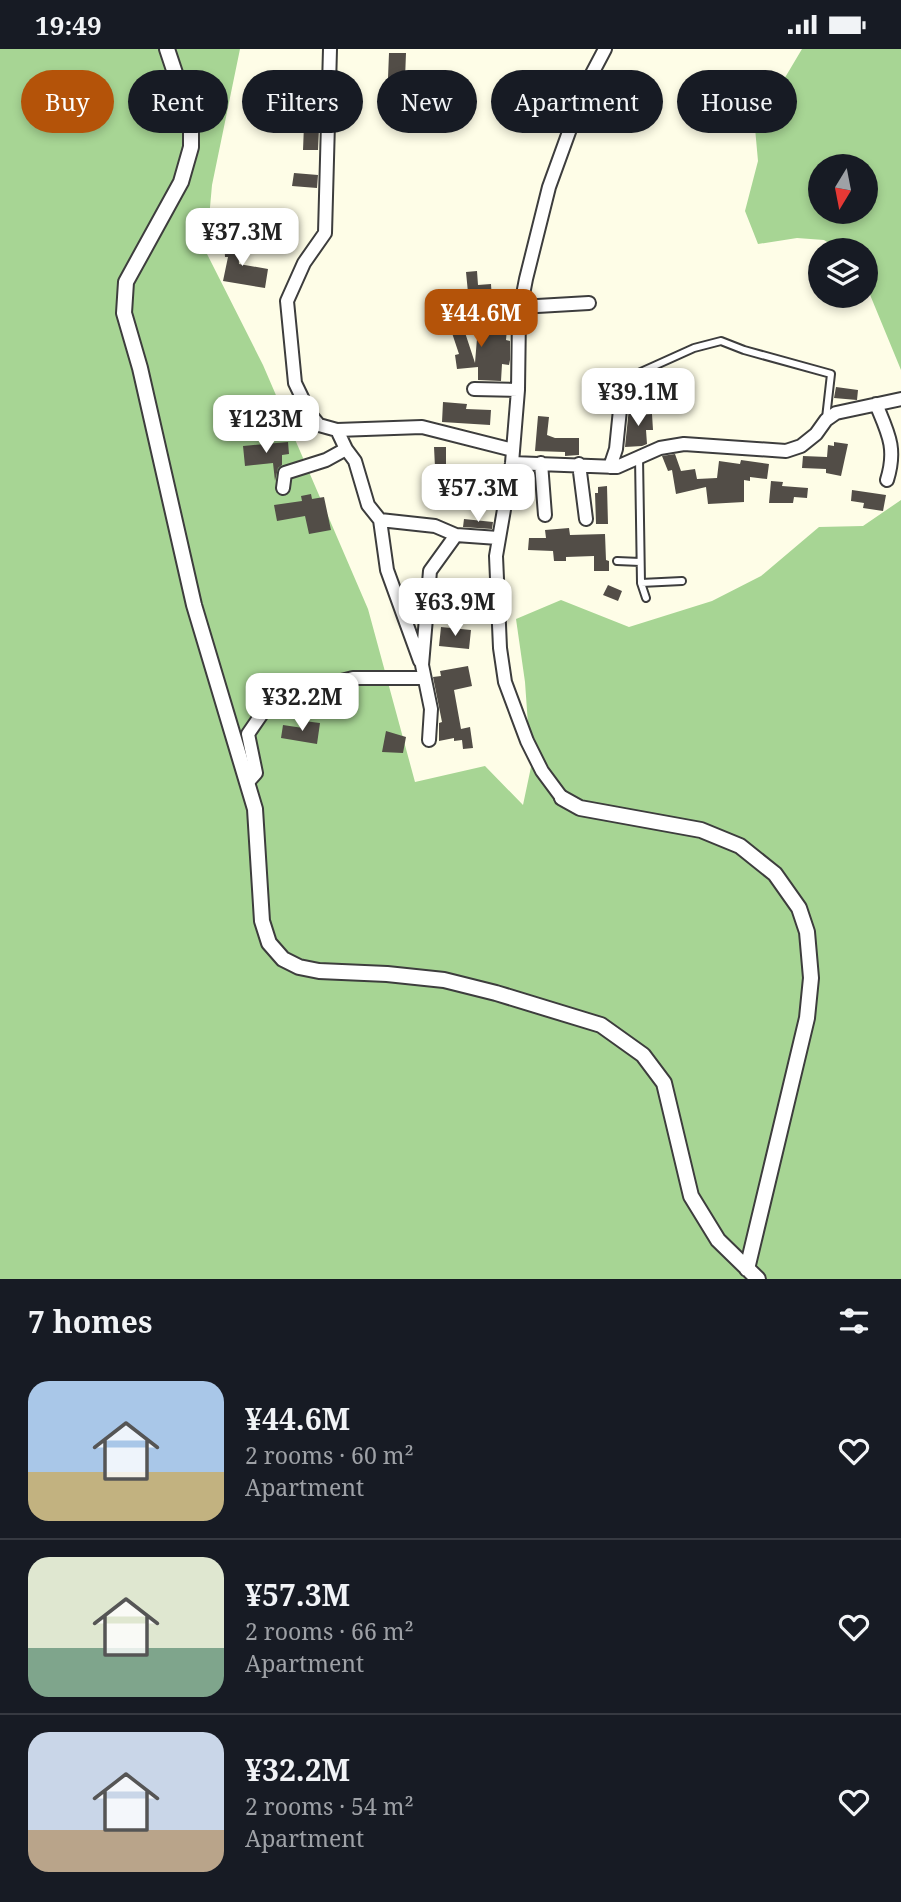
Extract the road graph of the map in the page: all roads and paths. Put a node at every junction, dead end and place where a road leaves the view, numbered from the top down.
1 (167, 49) edge
2 (330, 49) edge
3 (605, 49) edge
4 (589, 303) dead end
5 (519, 311) junction
6 (488, 315) dead end
7 (623, 380) joint
8 (474, 389) dead end
9 (518, 390) junction
10 (901, 399) edge
11 (876, 404) junction
12 (310, 414) junction
13 (826, 420) junction
14 (254, 430) dead end
15 (337, 431) junction
16 (346, 449) junction
17 (513, 456) junction
18 (639, 457) junction
19 (541, 463) junction
20 (579, 464) junction
21 (610, 467) junction
22 (887, 479) dead end
23 (283, 488) dead end
24 (545, 515) dead end
25 (586, 519) dead end
26 (380, 520) junction
27 (456, 535) junction
28 (498, 538) junction
29 (617, 561) dead end
30 (640, 562) junction
31 (682, 581) dead end
32 (641, 583) junction
33 (646, 598) dead end
34 (423, 671) junction
35 (429, 740) dead end
36 (248, 782) junction
37 (562, 798) joint
38 (747, 1269) junction
39 (758, 1279) edge

1 - 36 street
2 - 12 street
3 - 5 street
4 - 5 street
5 - 6 street
5 - 9 street
7 - 13 lane
7 - 21 street
8 - 9 street
9 - 17 street
10 - 11 street
11 - 13 street
11 - 22 street
12 - 14 street
12 - 15 street
13 - 18 street
15 - 16 street
15 - 17 street
16 - 23 street
16 - 26 street
17 - 19 street
17 - 28 street
18 - 21 street
18 - 30 lane
19 - 20 street
19 - 24 street
20 - 21 street
20 - 25 street
26 - 27 street
26 - 34 street
27 - 28 street
27 - 34 street
28 - 37 street
29 - 30 lane
30 - 32 lane
31 - 32 lane
32 - 33 lane
34 - 35 street
34 - 36 street
36 - 38 street
37 - 38 street
38 - 39 street

